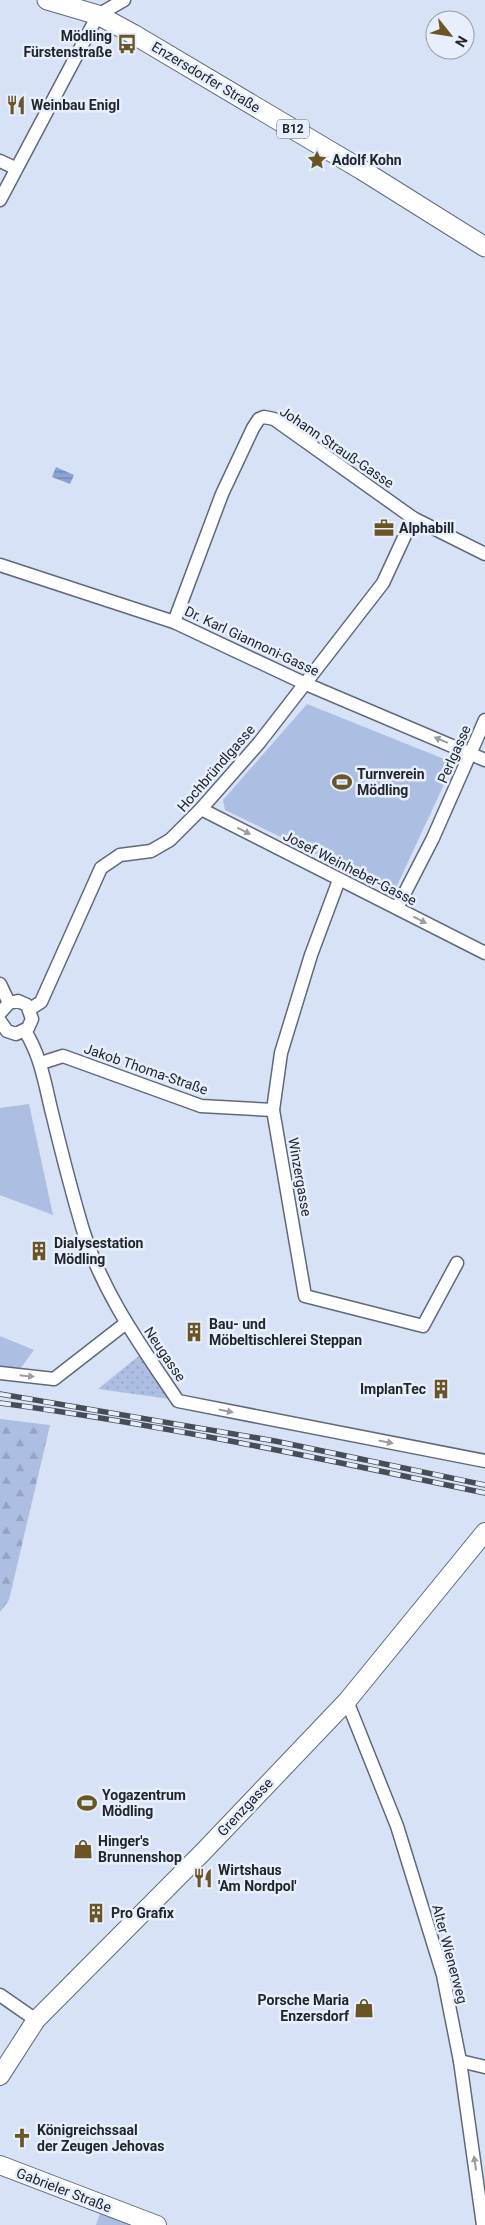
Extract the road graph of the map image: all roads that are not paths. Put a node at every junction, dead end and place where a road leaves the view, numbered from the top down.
1 (47, 0) edge
2 (124, 0) edge
3 (98, 15) junction
4 (0, 161) edge
5 (15, 168) junction
6 (0, 200) edge
7 (485, 247) edge
8 (413, 518) junction
9 (485, 554) edge
10 (0, 565) edge
11 (174, 622) junction
12 (306, 684) junction
13 (485, 720) edge
14 (472, 752) junction
15 (485, 760) edge
16 (201, 809) junction
17 (339, 880) junction
18 (397, 908) junction
19 (485, 953) edge
20 (0, 984) edge
21 (9, 1003) junction
22 (30, 1009) junction
23 (0, 1013) edge
24 (0, 1021) edge
25 (25, 1031) junction
26 (41, 1063) junction
27 (273, 1110) junction
28 (457, 1263) dead end
29 (126, 1323) junction
30 (0, 1373) edge
31 (485, 1461) edge
32 (485, 1532) edge
33 (347, 1700) junction
34 (0, 1996) edge
35 (36, 2020) junction
36 (460, 2061) junction
37 (485, 2067) edge
38 (0, 2076) edge
39 (0, 2165) edge
40 (157, 2225) edge
41 (483, 2225) edge

1 - 3 main road, Enzersdorfer Straße / B12
2 - 3 street
3 - 5 street
3 - 7 main road, Enzersdorfer Straße / B12
4 - 5 street
5 - 6 street
8 - 9 street, Johann Strauß-Gasse
8 - 11 street, Johann Strauß-Gasse
8 - 12 street, Hochbründlgasse
10 - 11 street, Dr. Karl Giannoni-Gasse
11 - 12 street, Dr. Karl Giannoni-Gasse
14 -> 12 street, Dr. Karl Giannoni-Gasse
12 - 16 street, Hochbründlgasse
13 - 14 street, Perlgasse
14 - 15 street, Dr. Karl Giannoni-Gasse
14 - 18 street, Perlgasse
16 -> 17 street, Josef Weinheber-Gasse
16 - 22 street, Hochbründlgasse
17 - 18 street, Josef Weinheber-Gasse
17 - 27 street, Winzergasse
18 -> 19 street, Josef Weinheber-Gasse
20 - 21 street
21 - 22 street
21 - 23 street
22 - 25 street
24 - 25 street
25 - 26 street, Neugasse
26 - 27 street, Jakob Thoma-Straße
26 - 29 street, Neugasse
27 - 28 street, Winzergasse
30 -> 29 street
29 -> 31 street, Neugasse
32 - 33 street, Grenzgasse
33 - 35 street, Grenzgasse
33 - 36 street, Alter Wienerweg
34 - 35 street
35 - 38 street, Grenzgasse
36 - 37 street
41 -> 36 street, Alter Wienerweg
39 - 40 street, Gabrieler Straße

